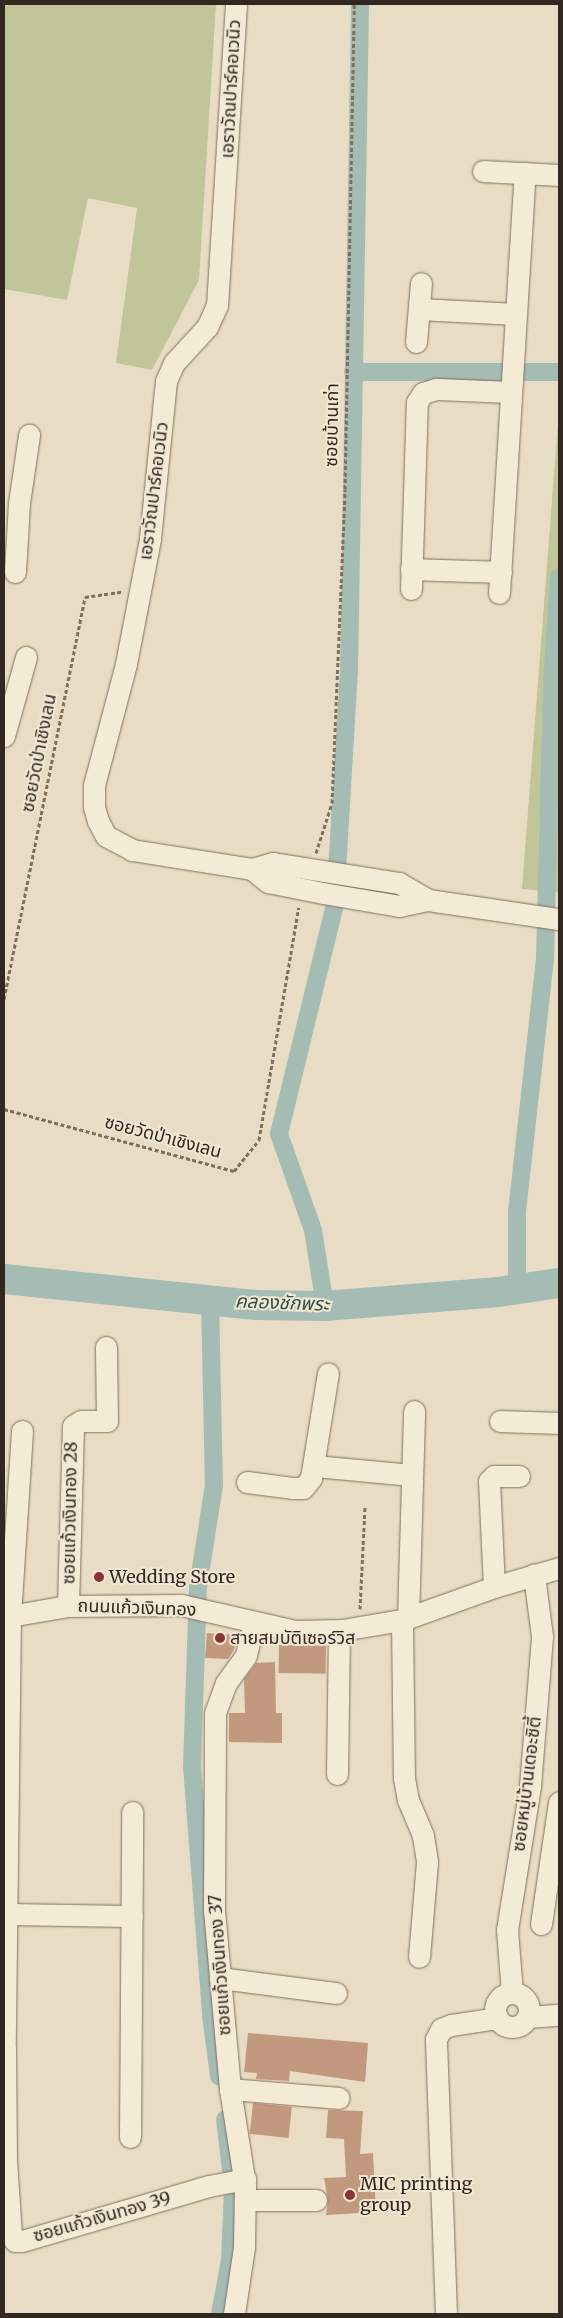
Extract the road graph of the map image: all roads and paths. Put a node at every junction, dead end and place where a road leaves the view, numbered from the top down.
1 (236, 4) edge
2 (354, 4) edge
3 (483, 171) dead end
4 (525, 173) junction
5 (559, 175) edge
6 (421, 283) dead end
7 (419, 309) junction
8 (516, 314) junction
9 (416, 342) dead end
10 (512, 378) junction
11 (29, 435) dead end
12 (12, 502) edge
13 (15, 572) dead end
14 (140, 590) junction
15 (26, 657) dead end
16 (4, 736) edge
17 (319, 845) dead end
18 (264, 871) junction
19 (428, 900) junction
20 (297, 918) dead end
21 (559, 919) edge
22 (4, 998) edge
23 (4, 1109) edge
24 (106, 1347) dead end
25 (328, 1374) dead end
26 (414, 1411) dead end
27 (500, 1421) dead end
28 (559, 1423) edge
29 (22, 1431) dead end
30 (315, 1466) junction
31 (412, 1475) junction
32 (519, 1476) dead end
33 (247, 1482) dead end
34 (365, 1507) dead end
35 (10, 1521) edge
36 (559, 1568) edge
37 (534, 1575) junction
38 (494, 1587) junction
39 (68, 1606) junction
40 (7, 1616) edge
41 (405, 1619) junction
42 (254, 1623) junction
43 (349, 1629) junction
44 (337, 1774) dead end
45 (132, 1812) dead end
46 (558, 1813) edge
47 (5, 1914) edge
48 (132, 1916) junction
49 (541, 1924) dead end
50 (419, 1957) dead end
51 (220, 1978) junction
52 (336, 1993) dead end
53 (512, 1993) junction
54 (559, 2015) edge
55 (527, 2017) junction
56 (497, 2018) junction
57 (230, 2089) junction
58 (339, 2098) dead end
59 (130, 2137) dead end
60 (244, 2186) junction
61 (316, 2200) dead end
62 (234, 2314) edge
63 (446, 2314) edge

1 - 14 street, เอราวัณปาร์คอเวนิว
2 - 17 path, ซอยบ้านเก่า
3 - 4 street
4 - 5 street
4 - 8 street
6 - 7 street
7 - 8 street
7 - 9 street
8 - 10 street
10 - 10 street
11 - 12 street
12 - 13 street
14 - 18 street, เอราวัณปาร์คอเวนิว
14 - 22 path, ซอยวัดป่าเชิงเลน
15 - 16 street
18 - 19 street, เอราวัณปาร์คอเวนิว
18 - 19 street, เอราวัณปาร์คอเวนิว
19 - 21 street, เอราวัณปาร์คอเวนิว
20 - 23 path, ซอยวัดป่าเชิงเลน
24 - 39 street, ซอยแก้วเงินทอง 28
25 - 30 street
26 - 31 street
27 - 28 street
29 - 35 street, ซอยแก้วเงินทอง 39
30 - 31 street
30 - 33 street
31 - 41 street
32 - 38 street
34 - 43 path
35 - 40 street, ซอยแก้วเงินทอง 39
36 - 37 street, ถนนแก้วเงินทอง
37 - 38 street, ถนนแก้วเงินทอง
37 - 53 street, ซอยหมู่บ้านเดอะซิตี้
38 - 41 street, ถนนแก้วเงินทอง
39 - 40 street, ถนนแก้วเงินทอง
39 - 42 street, ถนนแก้วเงินทอง
40 - 47 street, ซอยแก้วเงินทอง 39
41 - 43 street, ถนนแก้วเงินทอง
41 - 50 street
42 - 43 street, ถนนแก้วเงินทอง
42 - 51 street, ซอยแก้วเงินทอง 37
43 - 44 street
45 - 48 street
46 - 49 street
47 - 48 street
47 - 60 street, ซอยแก้วเงินทอง 39
48 - 59 street
51 - 52 street
51 - 57 street, ซอยแก้วเงินทอง 37
53 - 55 street
53 - 56 street
54 - 55 street
55 - 56 street
56 - 63 street
57 - 58 street
57 - 60 street, ซอยแก้วเงินทอง 37
60 - 61 street, ซอยแก้วเงินทอง 39
60 - 62 street, ซอยแก้วเงินทอง 37

